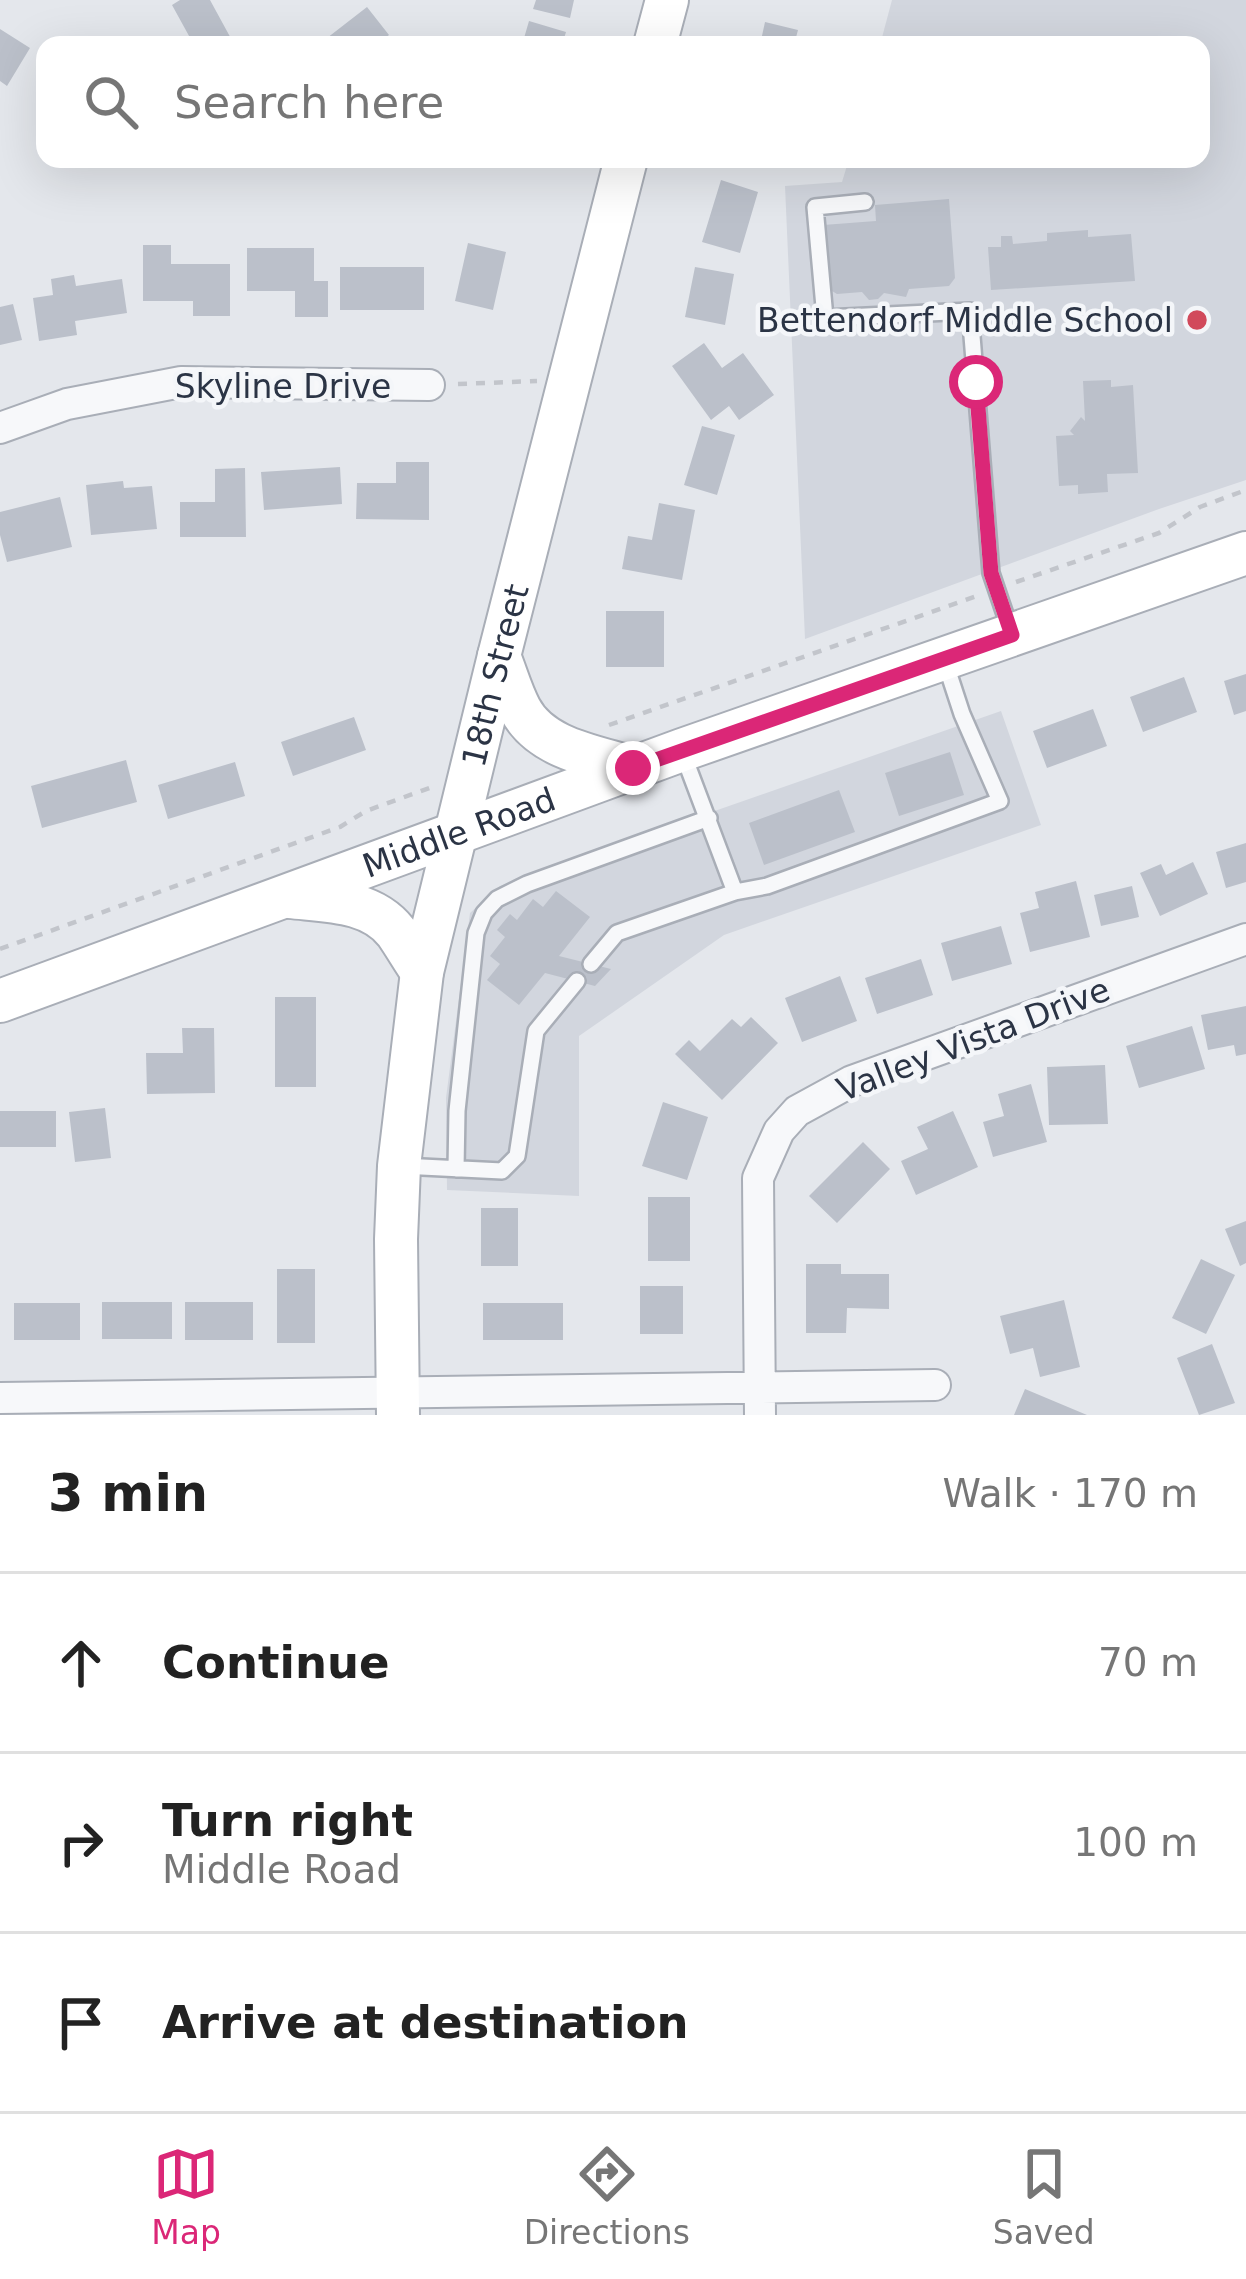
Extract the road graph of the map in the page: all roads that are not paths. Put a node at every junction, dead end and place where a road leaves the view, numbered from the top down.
1 (667, 0) edge
2 (657, 36) edge
3 (624, 168) edge
4 (865, 202) dead end
5 (428, 385) road end
6 (0, 428) edge
7 (1246, 553) edge
8 (1012, 635) junction
9 (499, 656) junction
10 (944, 659) junction
11 (682, 750) junction
12 (633, 768) junction
13 (709, 818) junction
14 (455, 833) junction
15 (735, 892) junction
16 (283, 896) junction
17 (1246, 939) edge
18 (591, 964) dead end
19 (422, 972) junction
20 (577, 981) dead end
21 (0, 1001) edge
22 (399, 1166) junction
23 (456, 1169) junction
24 (935, 1385) dead end
25 (0, 1398) edge
26 (760, 1400) edge
27 (398, 1404) edge

1 - 2 main road
3 - 9 main road, 18th Street
4 - 8 lane
5 - 6 street, Skyline Drive
7 - 8 main road, Middle Road
8 - 10 main road, Middle Road
9 - 12 main road
9 - 14 main road, 18th Street
10 - 11 main road, Middle Road
10 - 15 lane
11 - 12 main road, Middle Road
11 - 13 lane
12 - 14 main road, Middle Road
13 - 15 lane
13 - 23 lane
14 - 16 main road, Middle Road
14 - 19 main road, 18th Street
15 - 18 lane
16 - 19 main road, Middle Road
16 - 21 main road, Middle Road
17 - 26 street, Valley Vista Drive
19 - 22 main road, 18th Street
20 - 23 lane
22 - 23 lane
22 - 27 main road, 18th Street
24 - 26 street
25 - 27 street
26 - 27 street

